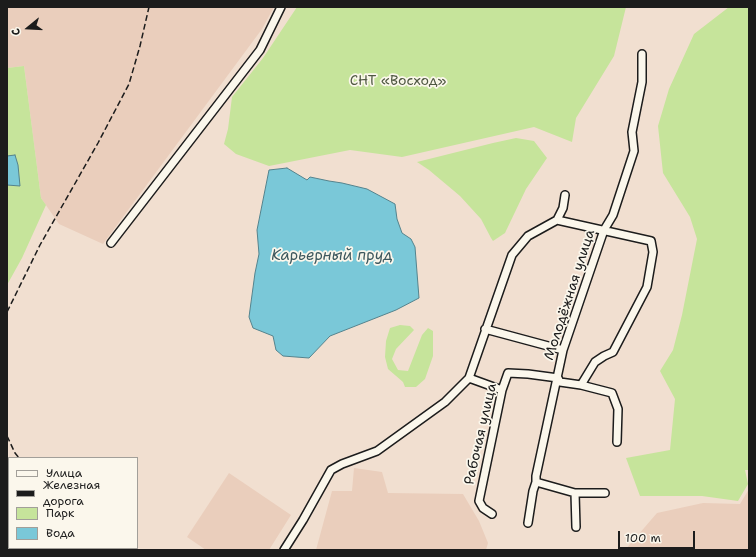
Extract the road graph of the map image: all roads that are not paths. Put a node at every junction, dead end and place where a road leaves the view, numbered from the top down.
1 (281, 7) edge
2 (642, 54) dead end
3 (564, 195) dead end
4 (557, 220) junction
5 (604, 230) junction
6 (111, 243) dead end
7 (485, 329) junction
8 (563, 350) junction
9 (469, 378) junction
10 (558, 378) junction
11 (581, 385) junction
12 (502, 390) junction
13 (617, 442) dead end
14 (536, 482) junction
15 (575, 493) junction
16 (605, 493) dead end
17 (492, 514) dead end
18 (528, 523) dead end
19 (576, 527) dead end
20 (284, 550) edge

1 - 6 street
2 - 5 street, Молодёжная улица
3 - 4 street
4 - 5 street
4 - 7 street
5 - 8 street, Молодёжная улица
5 - 11 street
7 - 8 street
7 - 9 street
8 - 10 street, Молодёжная улица
9 - 12 street
9 - 20 street
10 - 11 street
10 - 12 street, Рабочая улица
10 - 14 street, Молодёжная улица
11 - 13 street
12 - 17 street, Рабочая улица
14 - 15 street
14 - 18 street, Молодёжная улица
15 - 16 street
15 - 19 street

